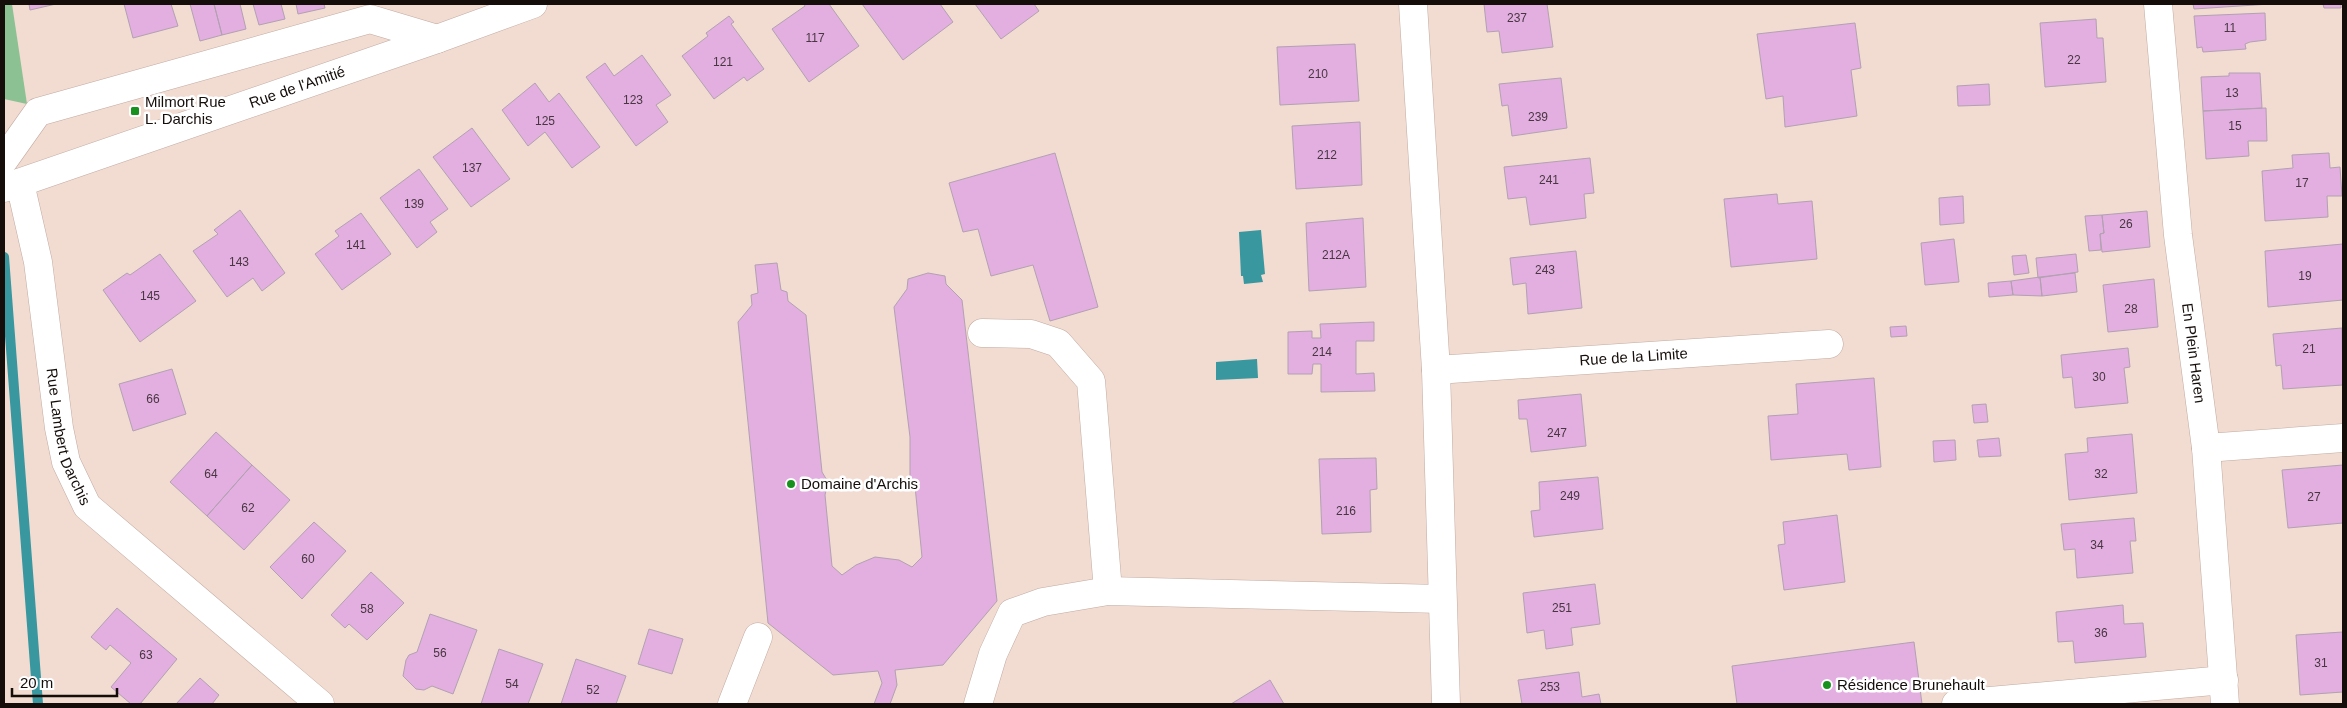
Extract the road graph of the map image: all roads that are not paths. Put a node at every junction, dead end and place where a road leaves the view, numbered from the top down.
1 (533, 4) edge
2 (1413, 4) edge
3 (2158, 4) edge
4 (437, 40) junction
5 (4, 160) edge
6 (12, 185) edge
7 (982, 333) dead end
8 (1829, 344) dead end
9 (1436, 370) junction
10 (2343, 438) edge
11 (2206, 448) junction
12 (1108, 591) junction
13 (1442, 599) junction
14 (758, 637) dead end
15 (2224, 692) edge
16 (320, 704) edge
17 (732, 704) edge
18 (979, 704) edge
19 (1446, 704) edge
20 (1956, 704) edge

1 - 4 street, Rue de l'Amitié
2 - 9 street
3 - 11 street, En Plein Haren
4 - 5 street
4 - 6 street, Rue de l'Amitié
6 - 16 street, Rue Lambert Darchis
7 - 12 street
8 - 9 street, Rue de la Limite
9 - 13 street
10 - 11 street
11 - 15 street, En Plein Haren
12 - 13 street
12 - 18 street
13 - 19 street
14 - 17 street
15 - 20 street

